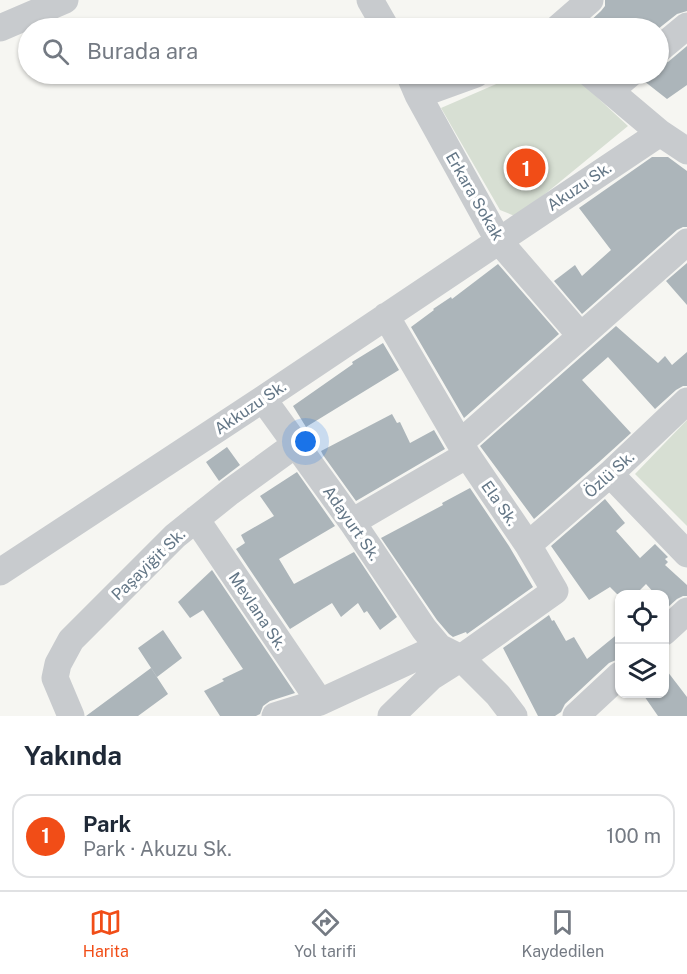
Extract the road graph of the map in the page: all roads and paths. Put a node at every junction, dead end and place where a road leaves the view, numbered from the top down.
1 (65, 0) edge
2 (590, 0) edge
3 (23, 18) edge
4 (569, 18) edge
5 (18, 20) edge
6 (687, 26) edge
7 (0, 28) edge
8 (669, 41) edge
9 (413, 84) edge
10 (623, 84) edge
11 (660, 133) junction
12 (687, 151) edge
13 (498, 240) junction
14 (687, 242) edge
15 (386, 316) junction
16 (580, 335) junction
17 (263, 399) junction
18 (687, 401) edge
19 (296, 444) junction
20 (463, 449) junction
21 (610, 474) junction
22 (196, 519) junction
23 (352, 522) junction
24 (528, 545) junction
25 (687, 554) edge
26 (0, 572) edge
27 (687, 611) edge
28 (669, 627) edge
29 (450, 653) junction
30 (615, 680) edge
31 (320, 702) junction
32 (71, 716) edge
33 (275, 716) edge
34 (391, 716) edge
35 (514, 716) edge
36 (576, 716) edge

1 - 3 street
2 - 4 street
5 - 7 street
6 - 8 street
9 - 13 street, Erkara Sokak
10 - 11 street
11 - 12 street
11 - 13 street, Akuzu Sk.
13 - 15 street, Akkuzu Sk.
13 - 16 street, Erkara Sokak
14 - 16 street
15 - 17 street, Akkuzu Sk.
15 - 20 street, Ela Sk.
16 - 20 street
17 - 19 street, Adayurt Sk.
17 - 26 street, Akkuzu Sk.
18 - 21 street, Özlü Sk.
19 - 22 street, Paşayiğit Sk.
19 - 23 street, Adayurt Sk.
20 - 23 street
20 - 24 street, Ela Sk.
21 - 24 street, Özlü Sk.
21 - 25 street
22 - 31 street, Mevlana Sk.
22 - 32 street, Paşayiğit Sk.
23 - 29 street, Adayurt Sk.
24 - 29 street, Ela Sk.
27 - 28 street
29 - 31 street
29 - 34 street
29 - 35 street, Adayurt Sk.
30 - 36 street
31 - 33 street

